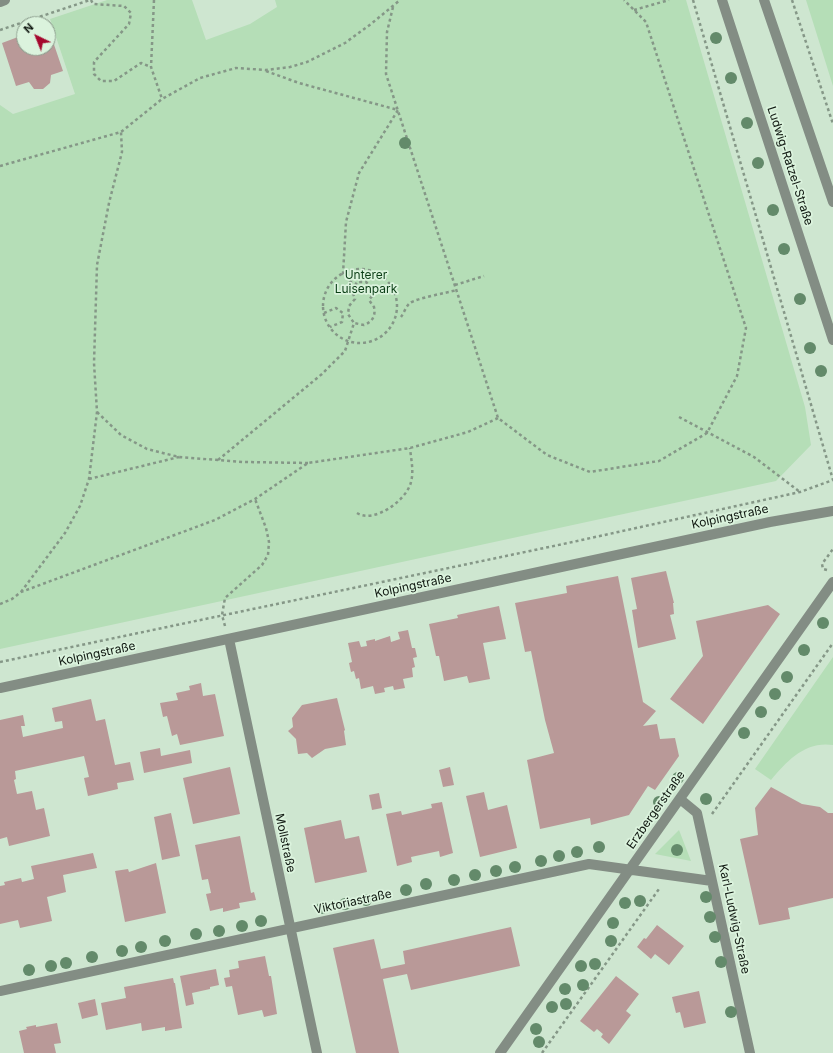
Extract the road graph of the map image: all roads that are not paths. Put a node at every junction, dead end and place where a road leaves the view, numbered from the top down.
1 (5, 0) edge
2 (722, 0) edge
3 (764, 0) edge
4 (0, 2) edge
5 (833, 202) edge
6 (833, 340) edge
7 (833, 511) edge
8 (833, 582) edge
9 (229, 639) junction
10 (0, 688) edge
11 (680, 799) junction
12 (629, 870) junction
13 (712, 881) junction
14 (290, 929) junction
15 (0, 991) edge
16 (317, 1053) edge
17 (500, 1053) edge
18 (750, 1053) edge

1 - 4 street
2 - 6 street, Ludwig-Ratzel-Straße
3 - 5 street
7 - 9 street, Kolpingstraße
8 - 11 street, Erzbergerstraße
9 - 10 street, Kolpingstraße
9 - 14 street, Mollstraße
11 - 12 street, Erzbergerstraße
11 - 13 street, Karl-Ludwig-Straße
12 - 13 street, Viktoriastraße
12 - 14 street, Viktoriastraße
12 - 17 street, Erzbergerstraße
13 - 18 street, Karl-Ludwig-Straße
14 - 15 street, Viktoriastraße
14 - 16 street, Mollstraße

